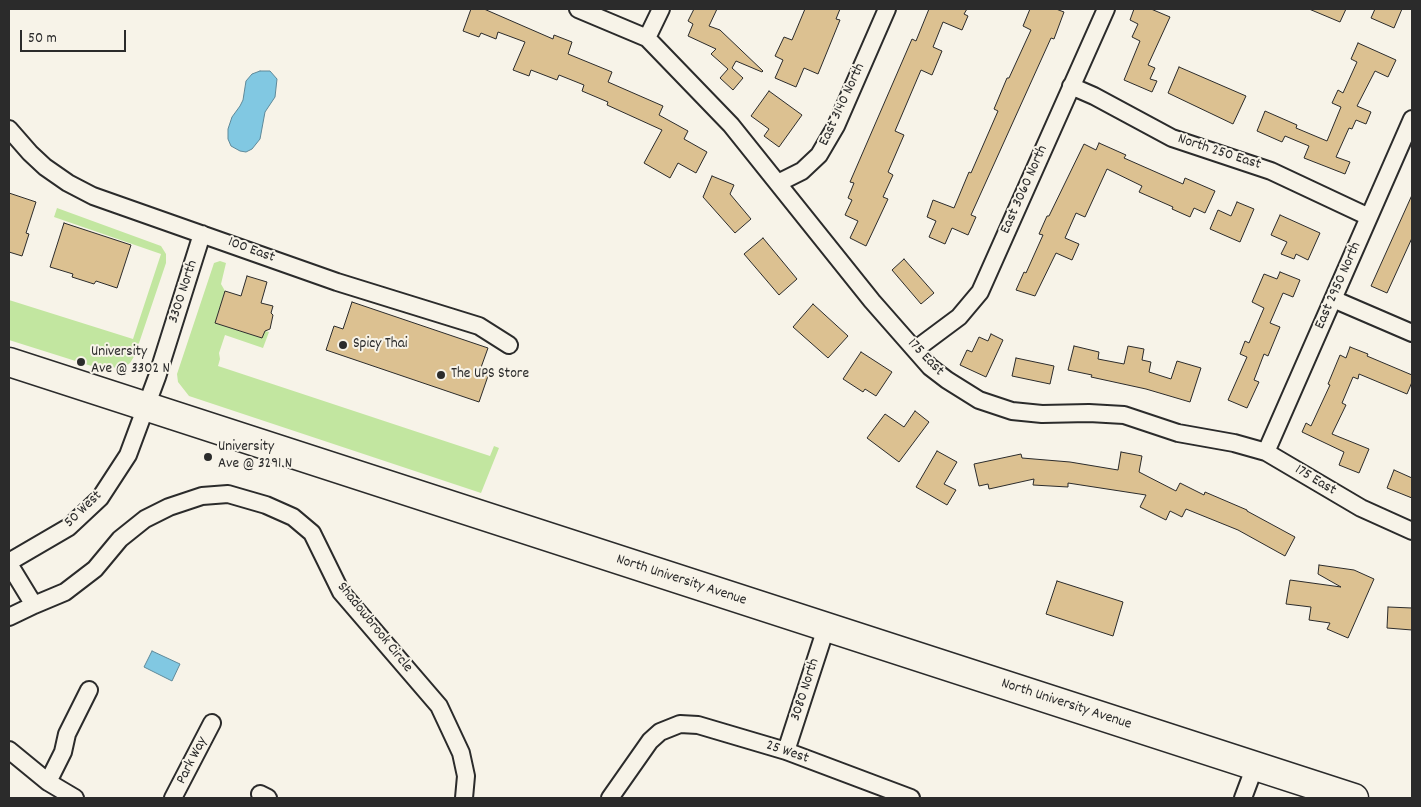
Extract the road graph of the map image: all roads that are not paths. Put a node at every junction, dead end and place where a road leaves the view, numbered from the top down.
1 (578, 9) edge
2 (661, 9) edge
3 (888, 9) edge
4 (1106, 9) edge
5 (647, 38) junction
6 (1071, 86) junction
7 (1412, 119) edge
8 (9, 129) edge
9 (778, 184) junction
10 (1369, 217) junction
11 (202, 234) junction
12 (1333, 299) junction
13 (1412, 333) edge
14 (509, 345) dead end
15 (916, 349) junction
16 (9, 362) edge
17 (146, 406) junction
18 (1266, 452) junction
19 (1412, 532) edge
20 (9, 563) edge
21 (34, 605) junction
22 (9, 617) edge
23 (826, 628) junction
24 (89, 690) dead end
25 (212, 723) dead end
26 (9, 750) edge
27 (786, 752) junction
28 (1255, 766) junction
29 (48, 782) junction
30 (75, 798) edge
31 (174, 798) edge
32 (464, 798) edge
33 (610, 798) edge
34 (911, 798) edge
35 (1243, 798) edge
36 (1354, 798) edge

1 - 5 street, 175 East
2 - 5 street
3 - 9 street, East 3140 North
4 - 6 street, East 3060 North
5 - 9 street, 175 East
6 - 10 street, North 250 East
6 - 15 street, East 3060 North
7 - 10 street, East 2950 North
8 - 11 street, 100 East
9 - 15 street, 175 East
10 - 12 street, East 2950 North
11 - 14 street, 100 East
11 - 17 street, 3300 North
12 - 13 street
12 - 18 street, East 2950 North
15 - 18 street, 175 East
16 - 17 highway, North University Avenue
17 - 20 street, 50 West
17 - 23 highway, North University Avenue
18 - 19 street, 175 East
20 - 21 street
21 - 22 street, Shadowbrook Circle
21 - 32 street, Shadowbrook Circle
23 - 27 street, 3080 North
23 - 28 highway, North University Avenue
24 - 29 street
25 - 31 street, Park Way
26 - 29 street
27 - 33 street, 25 West
27 - 34 street, 25 West
28 - 35 street
28 - 36 highway, North University Avenue
29 - 30 street

